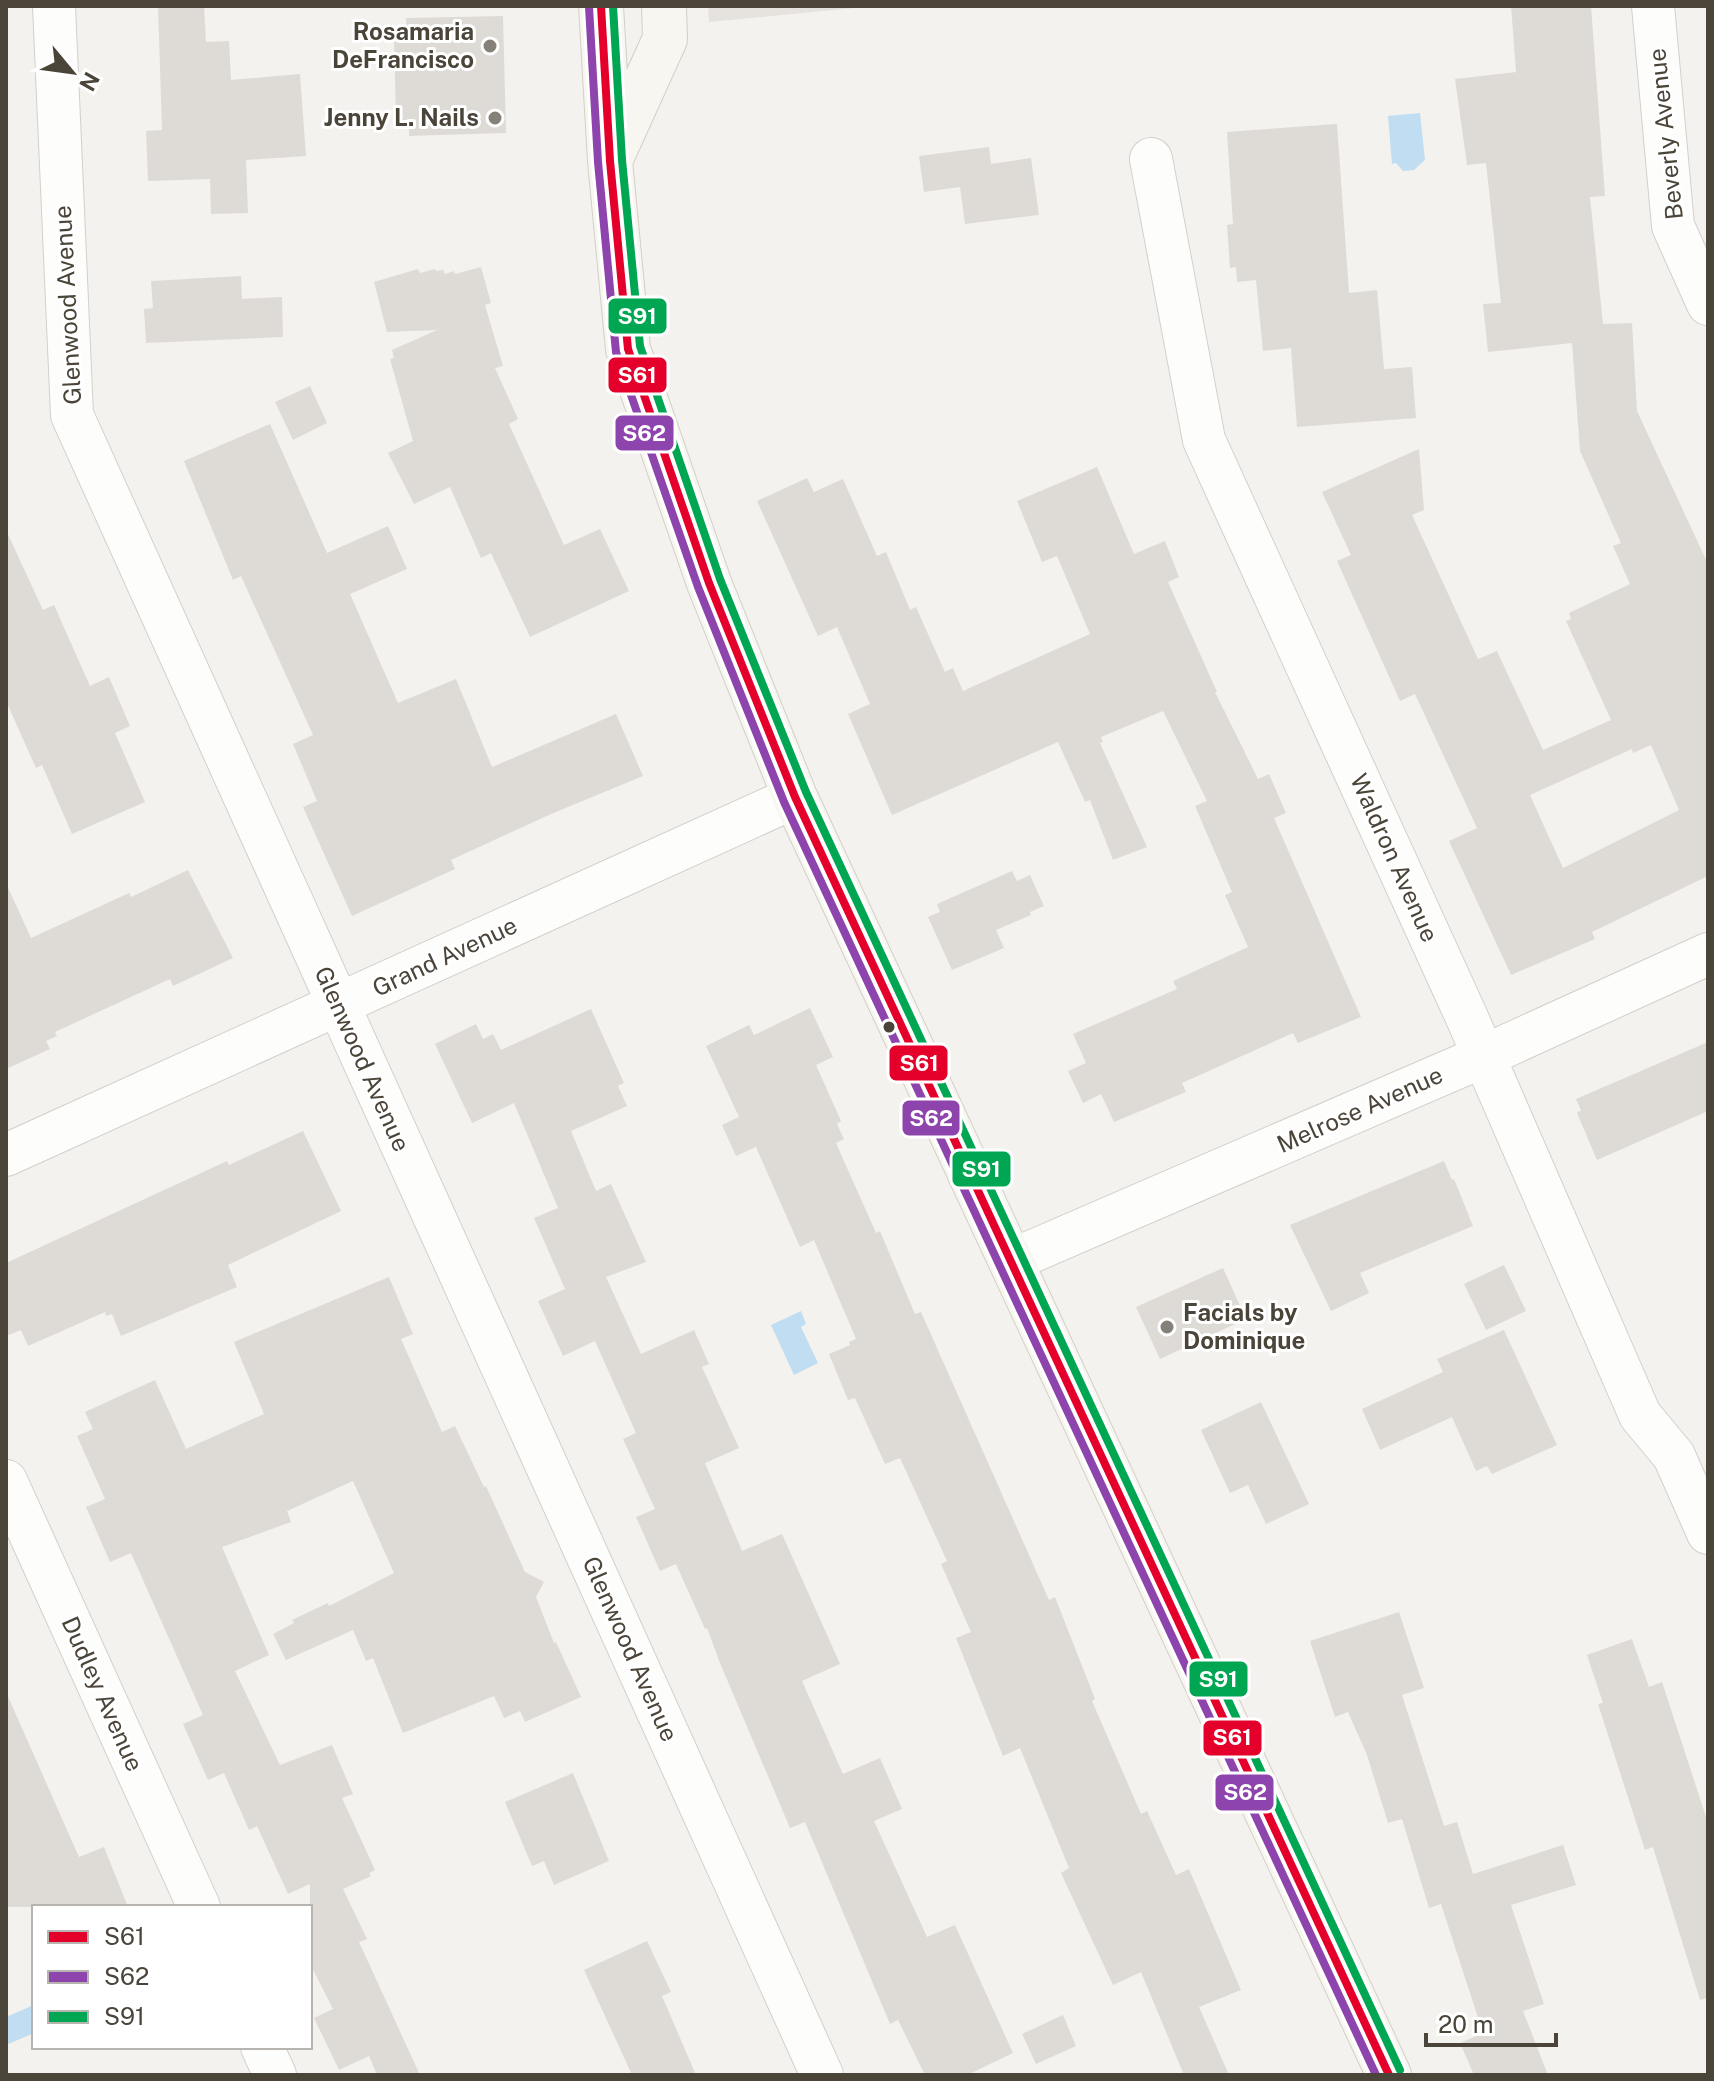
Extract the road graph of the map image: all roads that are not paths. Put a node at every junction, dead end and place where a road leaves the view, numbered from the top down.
1 (54, 6) edge
2 (601, 6) edge
3 (664, 6) edge
4 (1653, 6) edge
5 (1151, 159) dead end
6 (610, 161) junction
7 (1708, 304) edge
8 (795, 797) junction
9 (1708, 954) edge
10 (339, 1006) junction
11 (1484, 1056) junction
12 (6, 1155) edge
13 (1010, 1261) junction
14 (6, 1481) edge
15 (1708, 1533) edge
16 (198, 1905) edge
17 (263, 2049) edge
18 (275, 2075) edge
19 (822, 2075) edge
20 (1389, 2075) edge

1 - 10 street, Glenwood Avenue
2 - 6 main road
3 - 6 main road
4 - 7 street, Beverly Avenue
5 - 11 street, Waldron Avenue
6 - 8 main road
8 - 10 street, Grand Avenue
8 - 13 main road
9 - 11 street, Melrose Avenue
10 - 12 street, Grand Avenue
10 - 19 street, Glenwood Avenue
11 - 13 street, Melrose Avenue
11 - 15 street, Waldron Avenue
13 - 20 main road
14 - 16 street, Dudley Avenue
17 - 18 street

